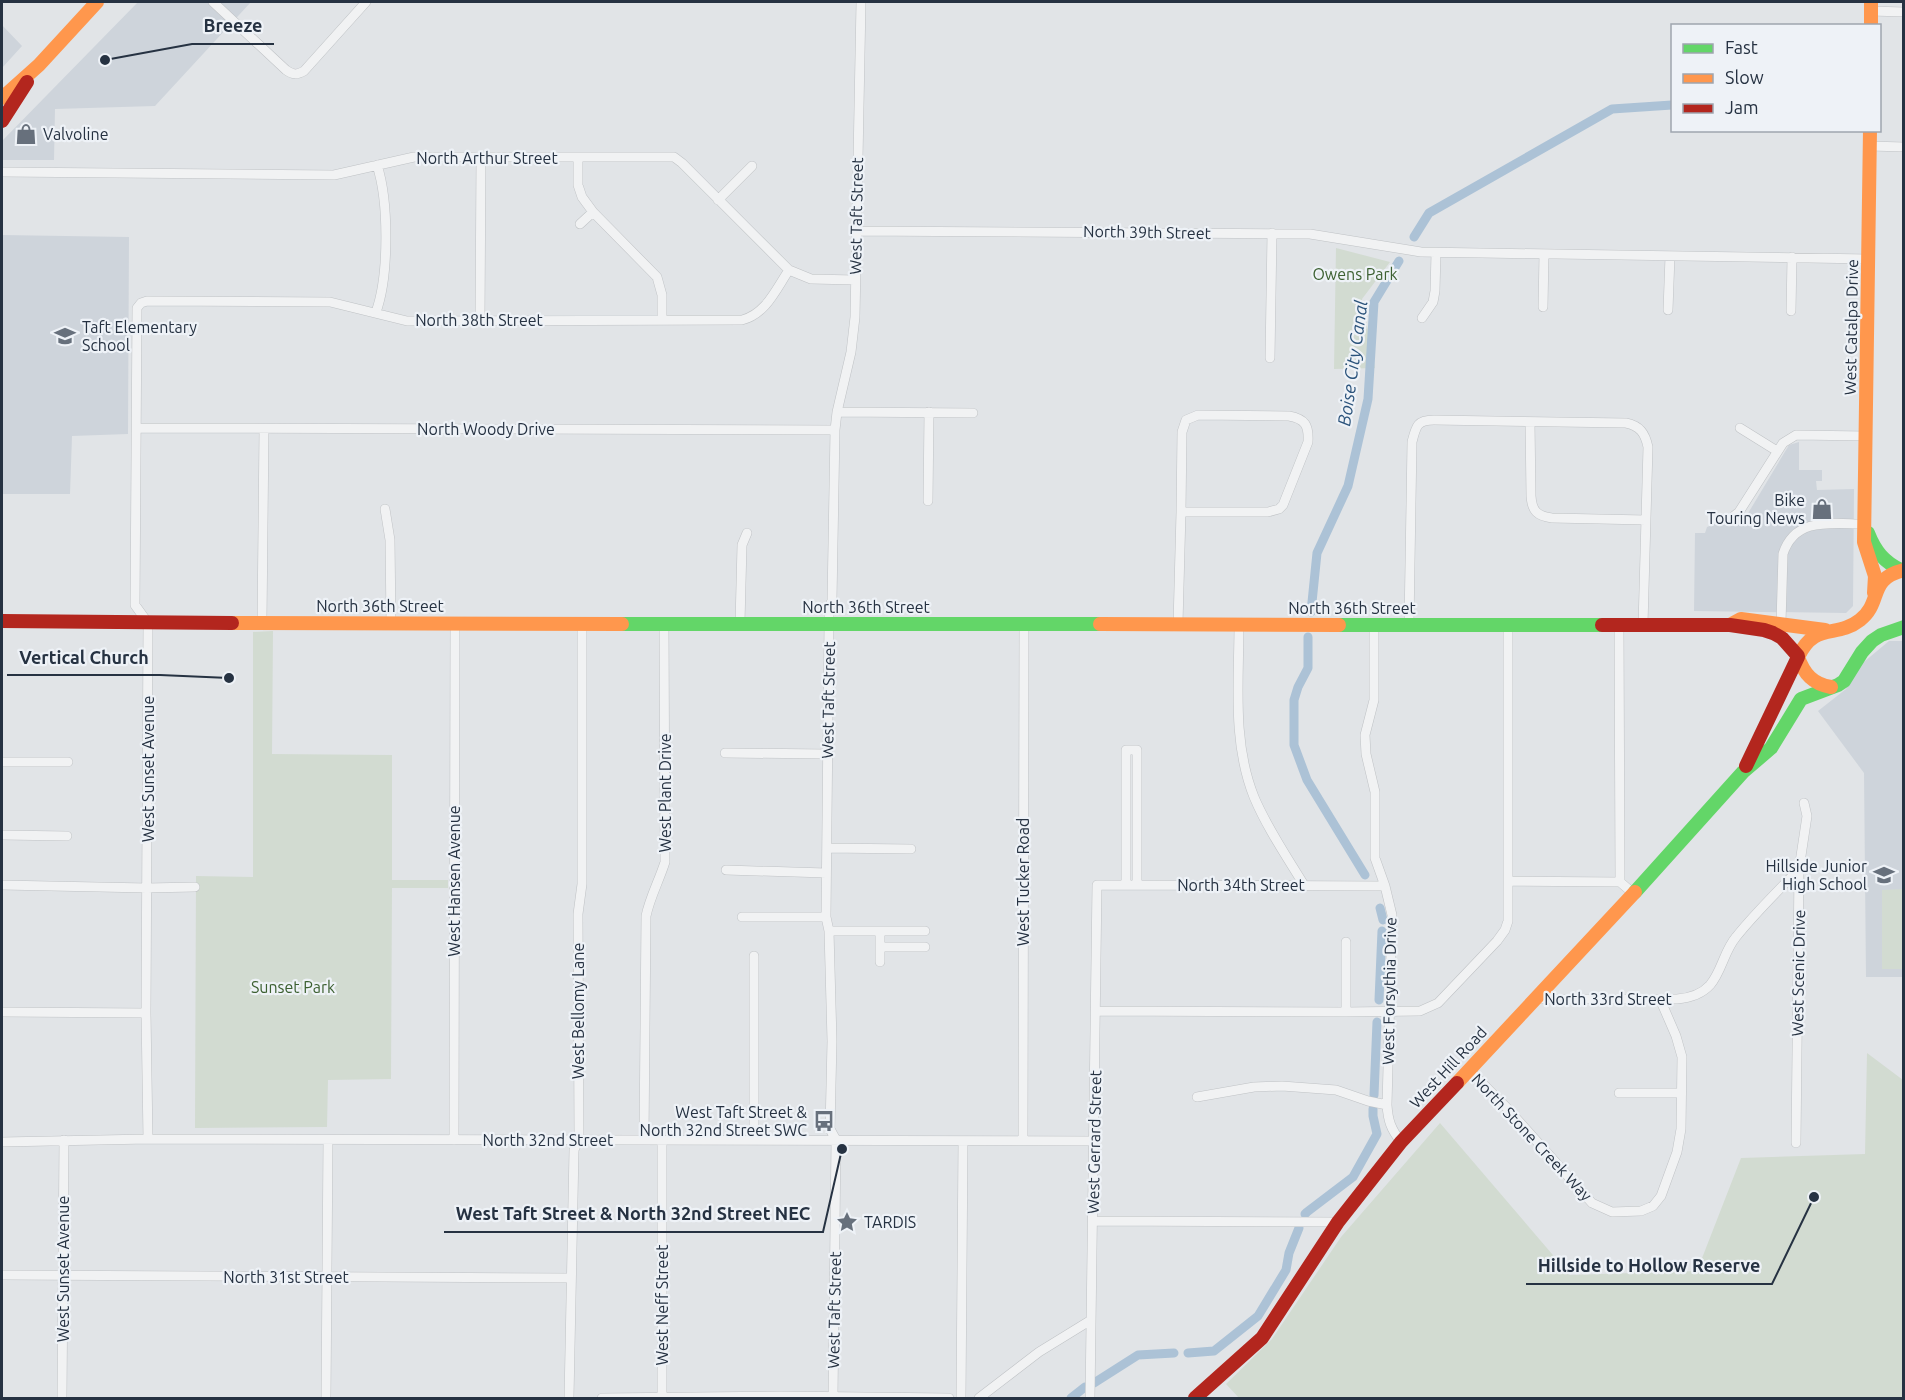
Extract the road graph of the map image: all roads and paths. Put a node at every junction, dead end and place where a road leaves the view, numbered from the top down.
1 (97, 2) edge
2 (213, 2) edge
3 (366, 2) edge
4 (861, 2) edge
5 (1904, 12) edge
6 (1871, 13) edge
7 (39, 65) junction
8 (2, 98) edge
9 (2, 120) edge
10 (1870, 132) edge
11 (1870, 146) junction
12 (1904, 147) edge
13 (481, 157) junction
14 (578, 157) junction
15 (377, 165) junction
16 (752, 166) dead end
17 (2, 172) edge
18 (718, 200) junction
19 (593, 212) junction
20 (580, 224) dead end
21 (856, 231) junction
22 (1272, 233) junction
23 (1436, 253) junction
24 (1544, 254) junction
25 (1670, 256) junction
26 (1792, 257) junction
27 (1869, 258) junction
28 (789, 270) junction
29 (855, 280) junction
30 (147, 301) joint
31 (1543, 307) dead end
32 (1668, 310) dead end
33 (1791, 311) dead end
34 (376, 312) junction
35 (1422, 318) dead end
36 (662, 319) junction
37 (480, 320) junction
38 (1270, 358) dead end
39 (837, 412) junction
40 (929, 412) junction
41 (973, 413) dead end
42 (1530, 422) junction
43 (1740, 428) dead end
44 (137, 429) junction
45 (264, 429) junction
46 (835, 430) junction
47 (1866, 436) junction
48 (1777, 452) junction
49 (928, 501) dead end
50 (385, 509) dead end
51 (1180, 512) junction
52 (1734, 516) dead end
53 (1646, 520) junction
54 (1866, 524) junction
55 (747, 533) dead end
56 (1902, 570) edge
57 (1875, 593) junction
58 (2, 621) edge
59 (262, 622) junction
60 (582, 622) junction
61 (664, 622) junction
62 (148, 623) junction
63 (390, 623) junction
64 (455, 623) junction
65 (740, 623) junction
66 (829, 623) junction
67 (1024, 624) junction
68 (1178, 624) junction
69 (1239, 624) junction
70 (1374, 624) junction
71 (1409, 624) junction
72 (1508, 625) junction
73 (1619, 625) junction
74 (1643, 625) junction
75 (1776, 627) junction
76 (1901, 629) edge
77 (1827, 631) junction
78 (1798, 657) junction
79 (1831, 687) junction
80 (724, 753) dead end
81 (827, 754) junction
82 (2, 762) edge
83 (68, 762) dead end
84 (1743, 772) junction
85 (1804, 803) dead end
86 (2, 835) edge
87 (68, 836) dead end
88 (826, 848) junction
89 (911, 849) dead end
90 (1799, 869) junction
91 (726, 870) dead end
92 (826, 873) junction
93 (1508, 881) junction
94 (1620, 882) junction
95 (2, 885) edge
96 (1097, 885) joint
97 (1126, 885) junction
98 (1137, 885) junction
99 (1304, 885) junction
100 (1385, 886) junction
101 (195, 887) dead end
102 (147, 888) junction
103 (1634, 894) junction
104 (742, 917) dead end
105 (826, 917) junction
106 (829, 931) junction
107 (880, 931) junction
108 (925, 931) dead end
109 (1346, 942) dead end
110 (880, 947) junction
111 (925, 947) dead end
112 (754, 956) dead end
113 (880, 962) dead end
114 (1535, 999) junction
115 (1660, 999) junction
116 (1096, 1011) junction
117 (1390, 1011) junction
118 (2, 1012) edge
119 (1346, 1012) junction
120 (146, 1013) junction
121 (1468, 1070) junction
122 (1619, 1093) dead end
123 (1681, 1093) junction
124 (1197, 1097) dead end
125 (1387, 1105) junction
126 (148, 1139) junction
127 (579, 1139) junction
128 (644, 1139) junction
129 (64, 1140) junction
130 (328, 1140) junction
131 (454, 1140) junction
132 (662, 1140) junction
133 (754, 1140) junction
134 (836, 1140) junction
135 (963, 1141) junction
136 (1023, 1141) junction
137 (1094, 1141) junction
138 (2, 1142) edge
139 (1401, 1142) junction
140 (1796, 1143) dead end
141 (1093, 1221) junction
142 (1338, 1221) junction
143 (2, 1275) edge
144 (63, 1276) junction
145 (327, 1277) junction
146 (571, 1278) junction
147 (1091, 1320) junction
148 (62, 1398) edge
149 (326, 1398) edge
150 (569, 1398) edge
151 (602, 1398) edge
152 (662, 1398) edge
153 (833, 1398) edge
154 (949, 1398) edge
155 (961, 1398) edge
156 (979, 1398) edge
157 (1090, 1398) edge
158 (1195, 1398) edge

1 - 7 street
2 - 3 street
4 - 21 street, West Taft Street
5 - 6 street
7 - 8 street
7 - 9 street
10 - 11 street, West Catalpa Drive
11 - 12 street
11 - 27 street, West Catalpa Drive
13 - 14 street, North Arthur Street
13 - 15 street, North Arthur Street
13 - 37 street
14 - 18 street, North Arthur Street
14 - 19 street
15 - 17 street, North Arthur Street
15 - 34 street
16 - 18 street
18 - 28 street, North Arthur Street
19 - 20 street
19 - 36 street
21 - 22 street, North 39th Street
21 - 29 street, West Taft Street
22 - 23 street, North 39th Street
22 - 38 street
23 - 24 street, North 39th Street
23 - 35 street
24 - 25 street, North 39th Street
24 - 31 street
25 - 26 street, North 39th Street
25 - 32 street
26 - 27 street, North 39th Street
26 - 33 street
27 - 47 street, West Catalpa Drive
28 - 29 street, North Arthur Street
28 - 36 street, North 38th Street
29 - 39 street, West Taft Street
30 - 34 street, North 38th Street
30 - 44 street, West Sunset Avenue
34 - 37 street, North 38th Street
36 - 37 street, North 38th Street
39 - 40 street
39 - 46 street, West Taft Street
40 - 41 street
40 - 49 street
42 - 53 street
42 - 53 street
42 - 71 street
43 - 48 street
44 - 45 street, North Woody Drive
44 - 62 street, West Sunset Avenue
45 - 46 street, North Woody Drive
45 - 59 street
46 - 66 street, West Taft Street
47 - 48 street
47 - 54 street, West Catalpa Drive
48 - 52 street
50 - 63 street
51 - 51 street
51 - 68 street
53 - 74 street
54 - 56 street, West Catalpa Drive
54 - 57 street, West Catalpa Drive
54 - 75 street
55 - 65 street
56 - 57 street
57 - 77 street
58 - 62 street, North 36th Street
59 - 62 street, North 36th Street
59 - 63 street, North 36th Street
60 - 61 street, North 36th Street
60 - 64 street, North 36th Street
60 - 127 street, West Bellomy Lane
61 - 65 street, North 36th Street
61 - 128 street, West Plant Drive
62 - 102 street, West Sunset Avenue
63 - 64 street, North 36th Street
64 - 131 street, West Hansen Avenue
65 - 66 street, North 36th Street
66 - 67 street, North 36th Street
66 - 81 street, West Taft Street
67 - 68 street, North 36th Street
67 - 136 street, West Tucker Road
68 - 69 street, North 36th Street
69 - 70 street, North 36th Street
69 - 99 street
70 - 71 street, North 36th Street
70 - 100 street, West Forsythia Drive
71 - 72 street, North 36th Street
72 - 73 street, North 36th Street
72 - 93 street
73 - 74 street, North 36th Street
73 - 94 street
74 - 75 street, North 36th Street
75 - 77 street, North 36th Street
75 - 78 street
76 - 79 street
77 - 78 street, West Hill Road
78 - 79 street
78 - 84 street, West Hill Road
79 - 84 street, West Hill Road
80 - 81 street
81 - 88 street, West Taft Street
82 - 83 street
84 - 103 street, West Hill Road
85 - 90 street, West Scenic Drive
86 - 87 street
88 - 89 street
88 - 92 street, West Taft Street
90 - 115 street, North 33rd Street
90 - 140 street, West Scenic Drive
91 - 92 street
92 - 105 street, West Taft Street
93 - 94 street
93 - 117 street
94 - 103 street
95 - 102 street
96 - 97 street, North 34th Street
96 - 116 street, West Gerrard Street
97 - 98 street, North 34th Street
97 - 98 street
98 - 99 street, North 34th Street
99 - 100 street, North 34th Street
100 - 117 street, West Forsythia Drive
101 - 102 street
102 - 120 street, West Sunset Avenue
103 - 114 street, West Hill Road
104 - 105 street
105 - 106 street, West Taft Street
106 - 107 street
106 - 134 street, West Taft Street
107 - 108 street
107 - 110 street
109 - 119 street
110 - 111 street
110 - 113 street
112 - 133 street
114 - 115 street, North 33rd Street
114 - 121 street, West Hill Road
115 - 123 street, North Stone Creek Way
116 - 119 street
116 - 137 street, West Gerrard Street
117 - 119 street
117 - 125 street, West Forsythia Drive
118 - 120 street
120 - 126 street, West Sunset Avenue
121 - 123 street, North Stone Creek Way
121 - 139 street, West Hill Road
122 - 123 street
124 - 125 street
125 - 139 street, West Forsythia Drive
126 - 129 street, North 32nd Street
126 - 130 street, North 32nd Street
127 - 128 street, North 32nd Street
127 - 131 street, North 32nd Street
127 - 146 street, West Bellomy Lane
128 - 132 street, North 32nd Street
129 - 138 street, North 32nd Street
129 - 144 street, West Sunset Avenue
130 - 131 street, North 32nd Street
130 - 145 street
132 - 133 street, North 32nd Street
132 - 152 street, West Neff Street
133 - 134 street, North 32nd Street
134 - 135 street, North 32nd Street
134 - 153 street, West Taft Street
135 - 136 street, North 32nd Street
135 - 155 street
136 - 137 street, North 32nd Street
137 - 141 street, West Gerrard Street
139 - 142 street, West Hill Road
141 - 142 street
141 - 147 street, West Gerrard Street
142 - 158 street, West Hill Road
143 - 144 street, North 31st Street
144 - 145 street, North 31st Street
144 - 148 street, West Sunset Avenue
145 - 146 street, North 31st Street
145 - 149 street
146 - 150 street, West Bellomy Lane
147 - 156 street
147 - 157 street, West Gerrard Street
151 - 152 street
152 - 153 street
153 - 154 street

